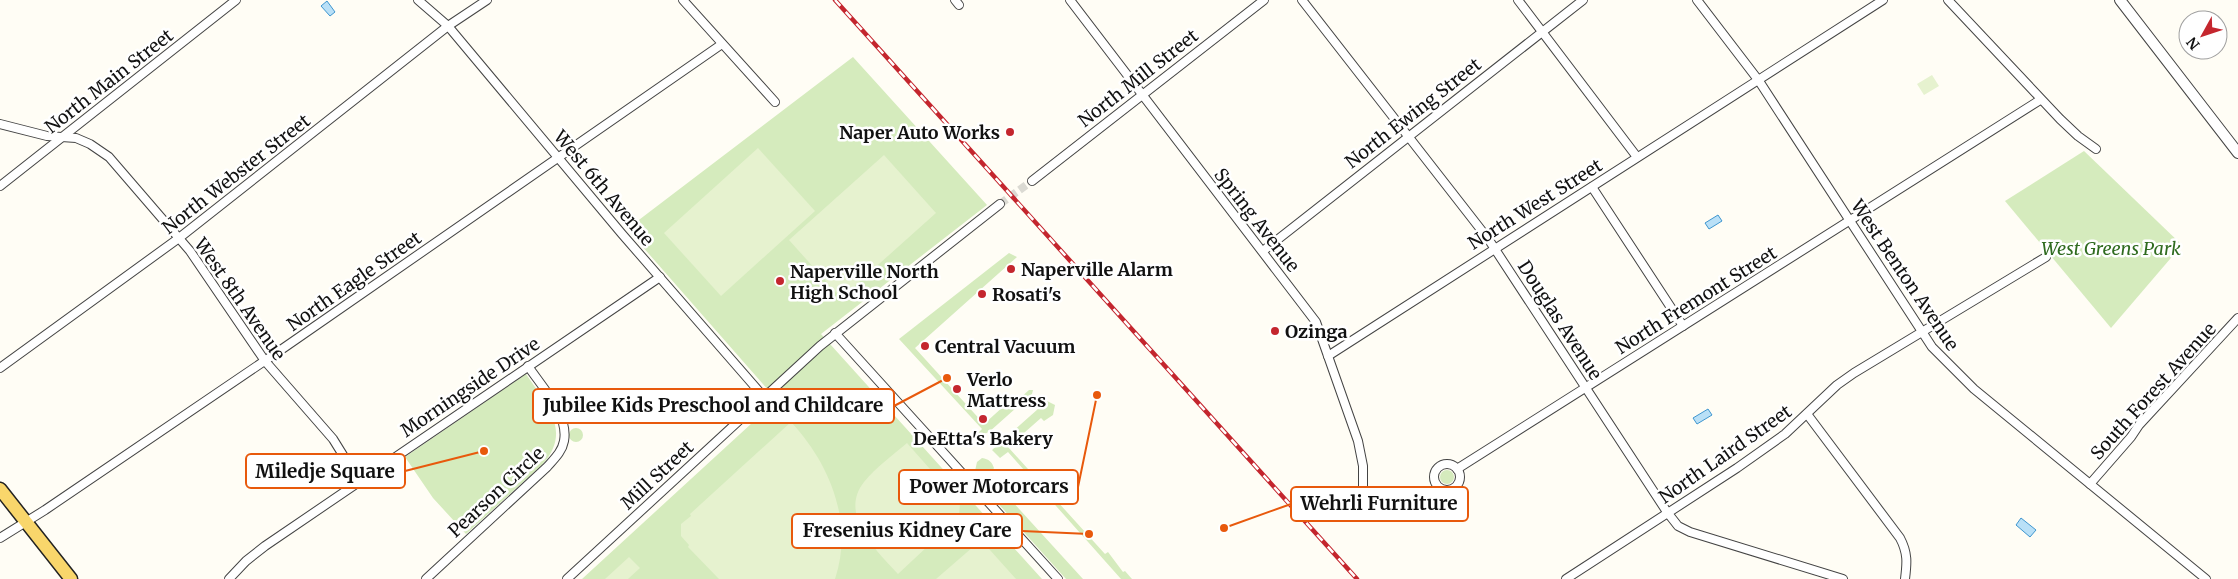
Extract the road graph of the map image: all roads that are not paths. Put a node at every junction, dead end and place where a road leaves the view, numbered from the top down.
1 (236, 0) edge
2 (418, 0) edge
3 (487, 0) edge
4 (684, 0) edge
5 (1070, 0) edge
6 (1264, 0) edge
7 (1302, 0) edge
8 (1518, 0) edge
9 (1583, 0) edge
10 (1697, 0) edge
11 (1883, 0) edge
12 (1948, 0) edge
13 (2120, 0) edge
14 (448, 26) junction
15 (1542, 32) junction
16 (722, 44) junction
17 (1759, 81) junction
18 (1143, 95) junction
19 (2040, 100) junction
20 (775, 102) dead end
21 (0, 124) edge
22 (1408, 136) junction
23 (63, 137) junction
24 (2096, 149) dead end
25 (2238, 153) edge
26 (1637, 157) junction
27 (559, 158) junction
28 (1032, 181) tunnel mouth
29 (0, 186) edge
30 (1592, 187) junction
31 (1000, 204) tunnel mouth
32 (1849, 222) junction
33 (179, 238) junction
34 (1495, 247) junction
35 (1263, 251) junction
36 (2046, 257) dead end
37 (660, 277) junction
38 (2238, 318) edge
39 (1683, 326) junction
40 (1921, 332) junction
41 (835, 333) junction
42 (1328, 356) junction
43 (265, 361) junction
44 (528, 366) junction
45 (0, 368) edge
46 (1586, 386) junction
47 (764, 397) junction
48 (1807, 414) junction
49 (1457, 469) dead end
50 (359, 481) junction
51 (2090, 484) junction
52 (1363, 486) dead end
53 (0, 489) edge
54 (1667, 512) junction
55 (26, 522) junction
56 (0, 538) edge
57 (72, 579) edge
58 (229, 579) edge
59 (426, 579) edge
60 (567, 579) edge
61 (1058, 579) edge
62 (1566, 579) edge
63 (1843, 579) edge
64 (1904, 579) edge
65 (2206, 579) edge

1 - 23 street, North Main Street
2 - 14 street, West 6th Avenue
3 - 14 street, North Webster Street
4 - 16 street
5 - 18 street, Spring Avenue
6 - 18 street, North Mill Street
7 - 22 street, Douglas Avenue
8 - 15 street
9 - 15 street, North Ewing Street
10 - 17 street, West Benton Avenue
11 - 17 street, North West Street
12 - 19 street
13 - 25 street
14 - 27 street, West 6th Avenue
14 - 33 street, North Webster Street
15 - 22 street, North Ewing Street
15 - 26 street
16 - 20 street
16 - 27 street, North Eagle Street
17 - 26 street, North West Street
17 - 32 street, West Benton Avenue
18 - 28 street, North Mill Street
18 - 35 street, Spring Avenue
19 - 24 street
19 - 32 street, North Fremont Street
21 - 23 street, West 8th Avenue
22 - 34 street, Douglas Avenue
22 - 35 street, North Ewing Street
23 - 29 street, North Main Street
23 - 33 street, West 8th Avenue
26 - 30 street, North West Street
27 - 37 street, West 6th Avenue
27 - 43 street, North Eagle Street
30 - 34 street, North West Street
30 - 39 street
31 - 41 street, Mill Street
32 - 39 street, North Fremont Street
32 - 40 street, West Benton Avenue
33 - 43 street, West 8th Avenue
33 - 45 street, North Webster Street
34 - 42 street, North West Street
34 - 46 street, Douglas Avenue
35 - 42 street, Spring Avenue
36 - 40 street, North Laird Street
37 - 44 street, Morningside Drive
37 - 47 street, West 6th Avenue
38 - 51 street, South Forest Avenue
39 - 46 street, North Fremont Street
40 - 48 street, North Laird Street
40 - 51 street, West Benton Avenue
41 - 47 street, Mill Street
41 - 61 street
42 - 52 street, Spring Avenue
43 - 50 street, West 8th Avenue
43 - 55 street, North Eagle Street
44 - 50 street, Morningside Drive
44 - 59 street, Pearson Circle
46 - 49 street, North Fremont Street
46 - 54 street, Douglas Avenue
47 - 60 street, Mill Street
48 - 54 street, North Laird Street
48 - 64 street
50 - 58 street, Morningside Drive
51 - 65 street, West Benton Avenue
53 - 55 main road
54 - 62 street, North Laird Street
54 - 63 street, Douglas Avenue
55 - 56 street, North Eagle Street
55 - 57 main road

